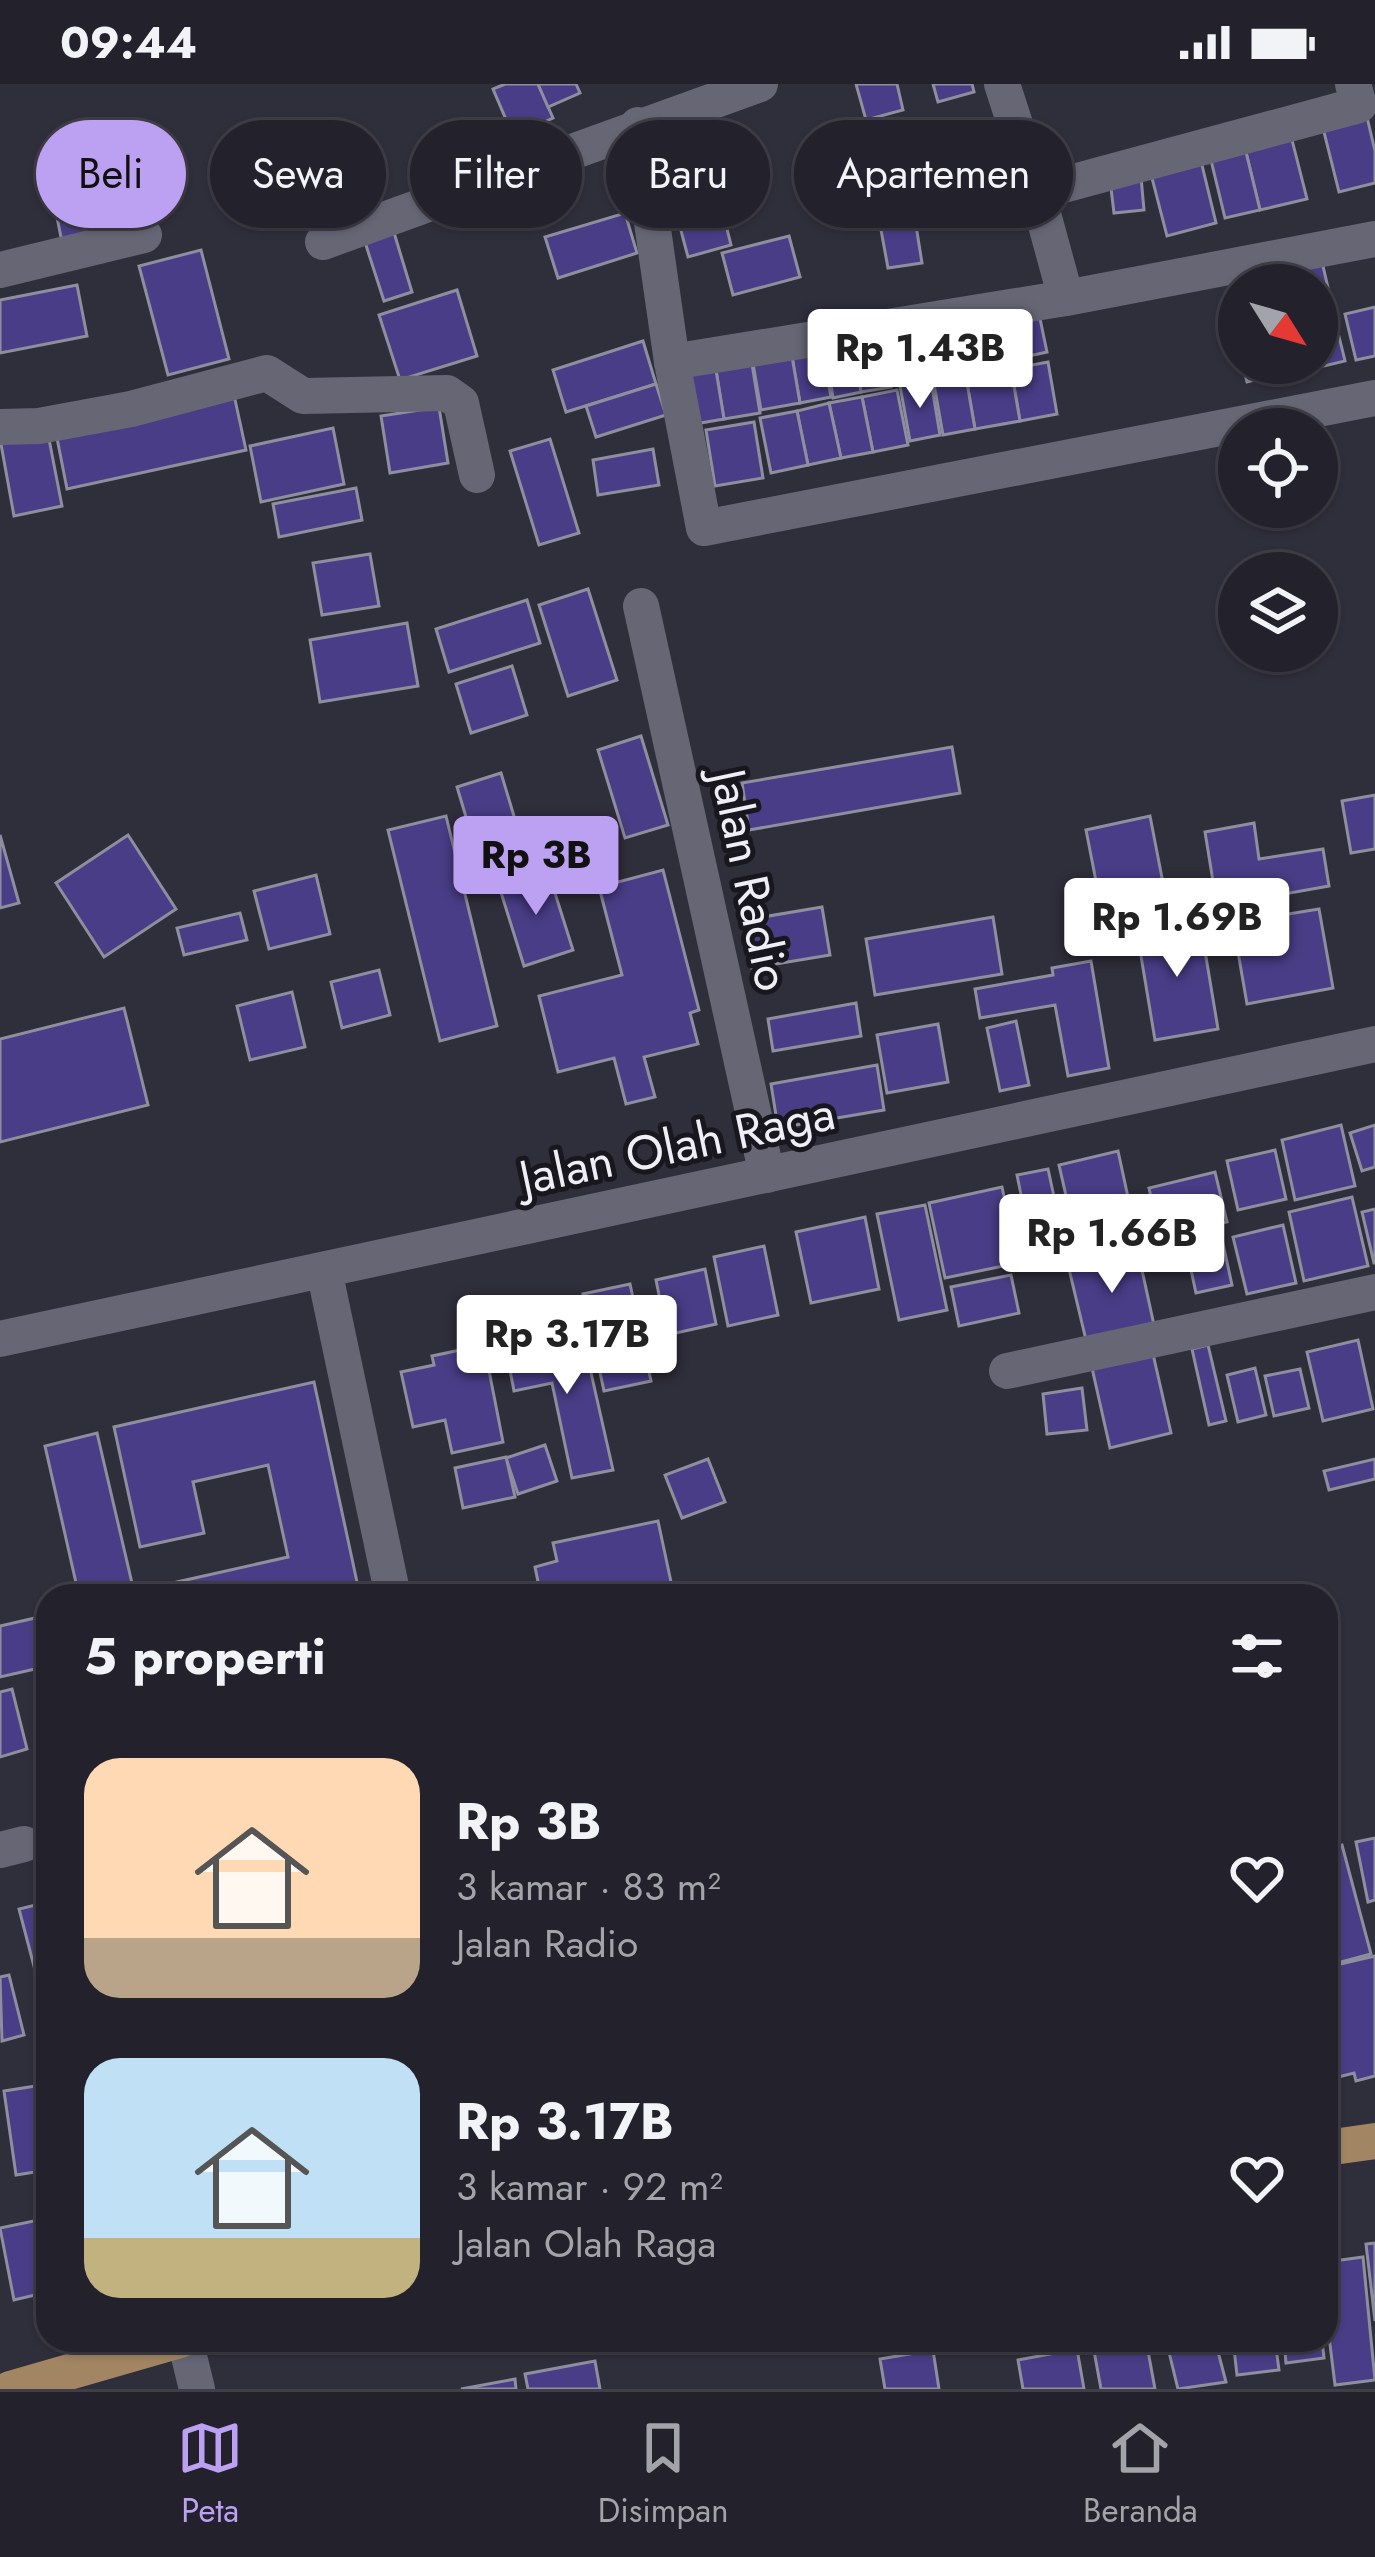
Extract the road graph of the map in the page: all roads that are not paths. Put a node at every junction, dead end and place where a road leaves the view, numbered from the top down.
1 (756, 84) edge
2 (1002, 84) edge
3 (1353, 84) edge
4 (652, 120) edge
5 (1014, 120) edge
6 (606, 137) edge
7 (1073, 181) edge
8 (653, 228) edge
9 (1047, 228) edge
10 (144, 235) dead end
11 (1375, 239) edge
12 (323, 242) dead end
13 (0, 270) edge
14 (1066, 298) junction
15 (672, 362) junction
16 (1375, 398) edge
17 (0, 428) edge
18 (477, 475) dead end
19 (641, 606) dead end
20 (1375, 1044) edge
21 (766, 1175) junction
22 (324, 1270) junction
23 (1375, 1292) edge
24 (0, 1339) edge
25 (1007, 1371) dead end
26 (390, 1584) edge
27 (1375, 2141) edge
28 (1338, 2146) edge
29 (140, 2352) edge
30 (186, 2352) edge
31 (10, 2389) edge
32 (197, 2389) edge

1 - 4 street
2 - 5 street
3 - 7 street
6 - 12 street
8 - 15 street
9 - 14 street
10 - 13 street
11 - 14 street
14 - 15 street
15 - 16 street
17 - 18 street
19 - 21 street, Jalan Radio
20 - 21 street, Jalan Olah Raga
21 - 22 street, Jalan Olah Raga
22 - 24 street, Jalan Olah Raga
22 - 26 street
23 - 25 street
27 - 28 main road
29 - 31 main road
30 - 32 street

